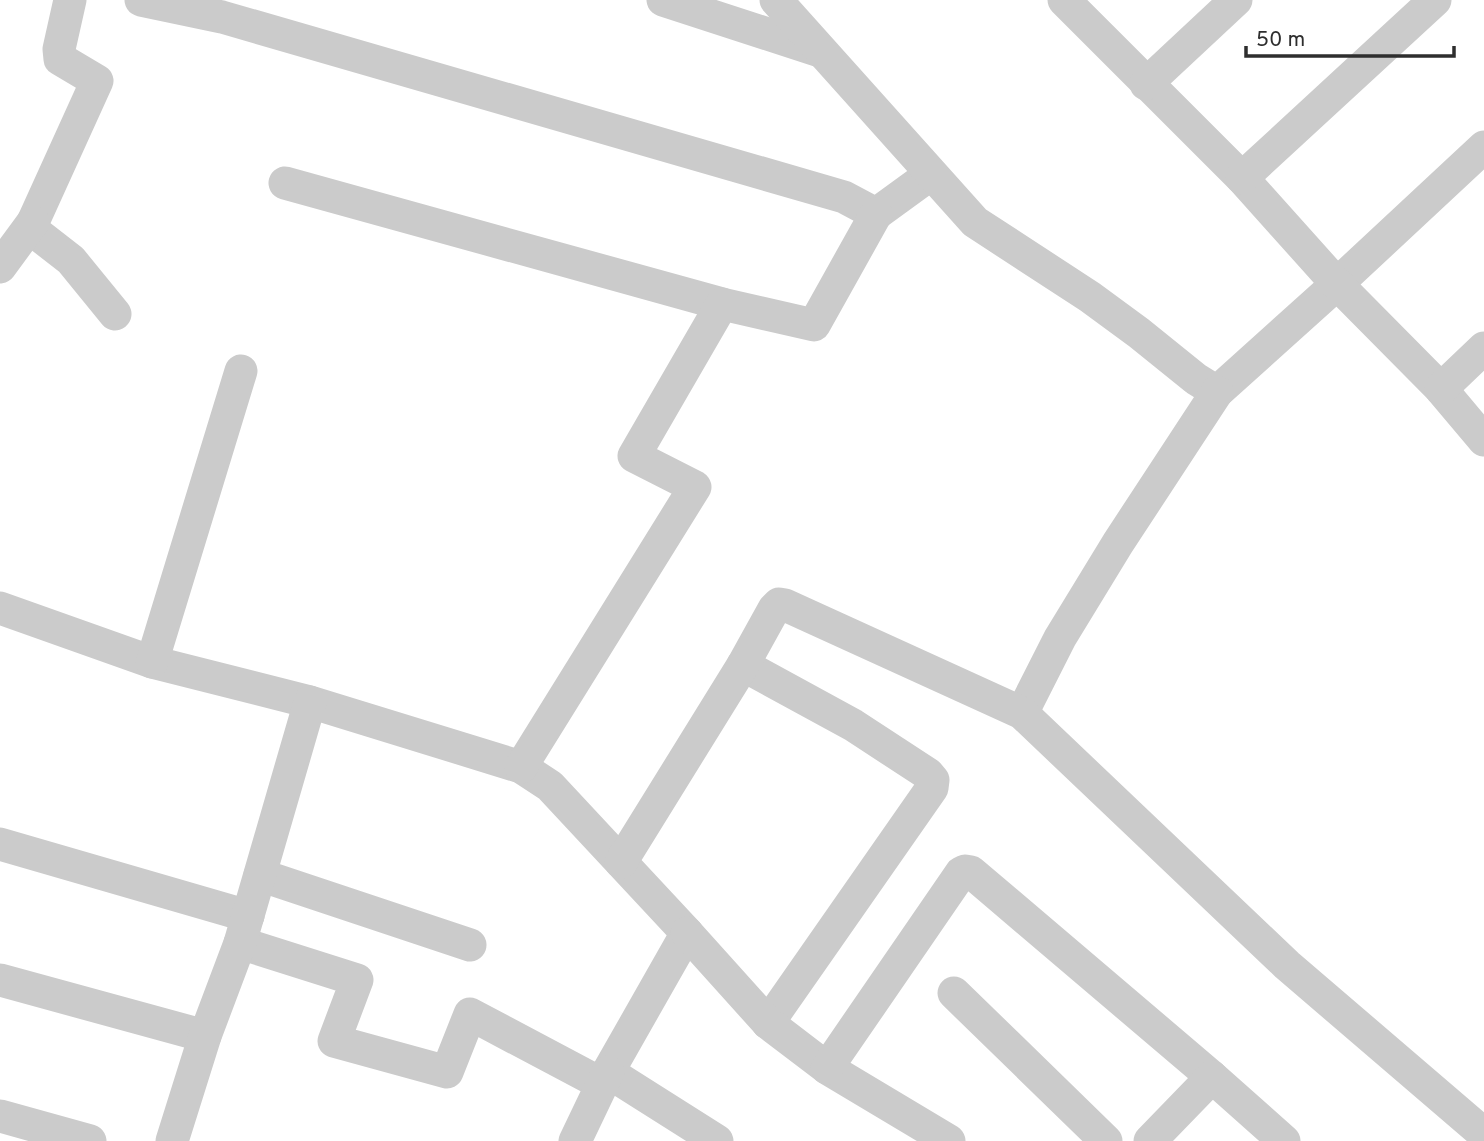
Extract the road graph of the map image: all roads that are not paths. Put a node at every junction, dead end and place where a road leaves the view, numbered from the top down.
1 (70, 0) edge
2 (141, 0) edge
3 (663, 0) edge
4 (776, 0) edge
5 (1064, 0) edge
6 (1236, 0) edge
7 (1435, 0) edge
8 (822, 52) junction
9 (1146, 84) junction
10 (1484, 147) edge
11 (931, 174) junction
12 (1242, 178) junction
13 (285, 183) dead end
14 (876, 214) junction
15 (33, 222) junction
16 (0, 267) edge
17 (1337, 284) junction
18 (722, 303) junction
19 (115, 314) dead end
20 (1484, 348) edge
21 (241, 371) dead end
22 (1441, 389) junction
23 (1216, 392) junction
24 (1484, 440) edge
25 (0, 608) edge
26 (152, 662) junction
27 (743, 665) junction
28 (310, 702) junction
29 (1022, 713) junction
30 (521, 767) junction
31 (0, 844) edge
32 (621, 862) junction
33 (260, 876) junction
34 (244, 930) junction
35 (687, 933) junction
36 (470, 945) dead end
37 (0, 980) edge
38 (954, 993) dead end
39 (768, 1023) junction
40 (205, 1036) junction
41 (827, 1068) junction
42 (1212, 1077) junction
43 (605, 1078) junction
44 (0, 1116) edge
45 (1484, 1134) edge
46 (711, 1139) edge
47 (90, 1141) edge
48 (172, 1141) edge
49 (575, 1141) edge
50 (949, 1141) edge
51 (1106, 1141) edge
52 (1150, 1141) edge
53 (1284, 1141) edge

1 - 15 street
2 - 14 street
3 - 8 street
4 - 8 street
5 - 9 street
6 - 9 street
7 - 12 street
8 - 11 street
9 - 12 street
10 - 17 street
11 - 14 street
11 - 23 street
12 - 17 street
13 - 18 street
14 - 18 street
15 - 16 street
15 - 19 street
17 - 22 street
17 - 23 street
18 - 30 street
20 - 22 street
21 - 26 street
22 - 24 street
23 - 29 street
25 - 26 street
26 - 28 street
27 - 29 street
27 - 32 street
27 - 39 street
28 - 30 street
28 - 33 street
29 - 45 street
30 - 32 street
31 - 34 street
32 - 35 street
33 - 34 street
33 - 36 street
34 - 40 street
34 - 43 street
35 - 39 street
35 - 43 street
37 - 40 street
38 - 51 street
39 - 41 street
40 - 48 street
41 - 42 street
41 - 50 street
42 - 52 street
42 - 53 street
43 - 46 street
43 - 49 street
44 - 47 street

